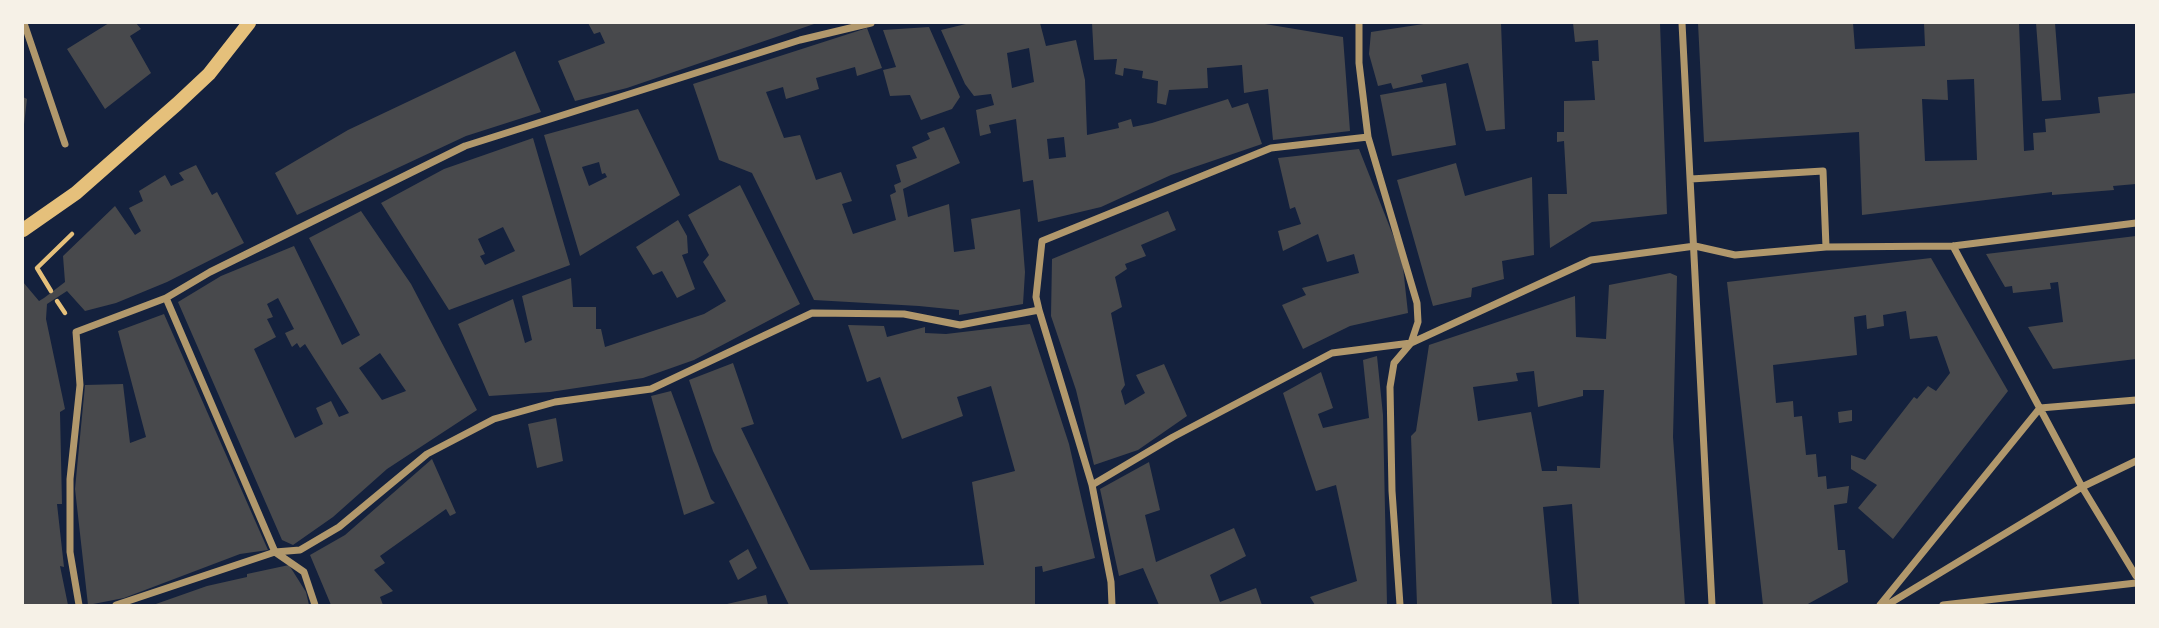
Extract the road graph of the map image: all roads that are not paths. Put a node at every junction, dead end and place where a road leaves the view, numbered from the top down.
1 (24, 23) edge
2 (249, 23) edge
3 (871, 23) edge
4 (1359, 23) edge
5 (1682, 23) edge
6 (1368, 137) junction
7 (65, 144) dead end
8 (1691, 179) junction
9 (2136, 223) edge
10 (23, 230) edge
11 (1695, 246) junction
12 (1953, 246) junction
13 (1826, 247) junction
14 (166, 298) junction
15 (1039, 310) junction
16 (1411, 343) junction
17 (2136, 400) edge
18 (2040, 408) junction
19 (2136, 461) edge
20 (1092, 485) junction
21 (2082, 487) junction
22 (275, 552) junction
23 (2136, 576) edge
24 (2136, 583) edge
25 (79, 605) edge
26 (116, 605) edge
27 (315, 605) edge
28 (1112, 605) edge
29 (1400, 605) edge
30 (1712, 605) edge
31 (1880, 605) edge
32 (1886, 605) edge
33 (1943, 605) edge

1 - 7 street
2 - 10 main road
3 - 14 street
4 - 6 street
5 - 8 street
6 - 15 street
6 - 16 street
8 - 11 street
8 - 13 street
9 - 12 street
11 - 13 street
11 - 16 street
11 - 30 street
12 - 13 street
12 - 18 street
14 - 22 street
14 - 25 street
15 - 20 street
15 - 22 street
16 - 20 street
16 - 29 street
17 - 18 street
18 - 21 street
18 - 31 street
19 - 21 street
20 - 28 street
21 - 23 street
21 - 32 street
22 - 26 street
22 - 27 street
24 - 33 street

